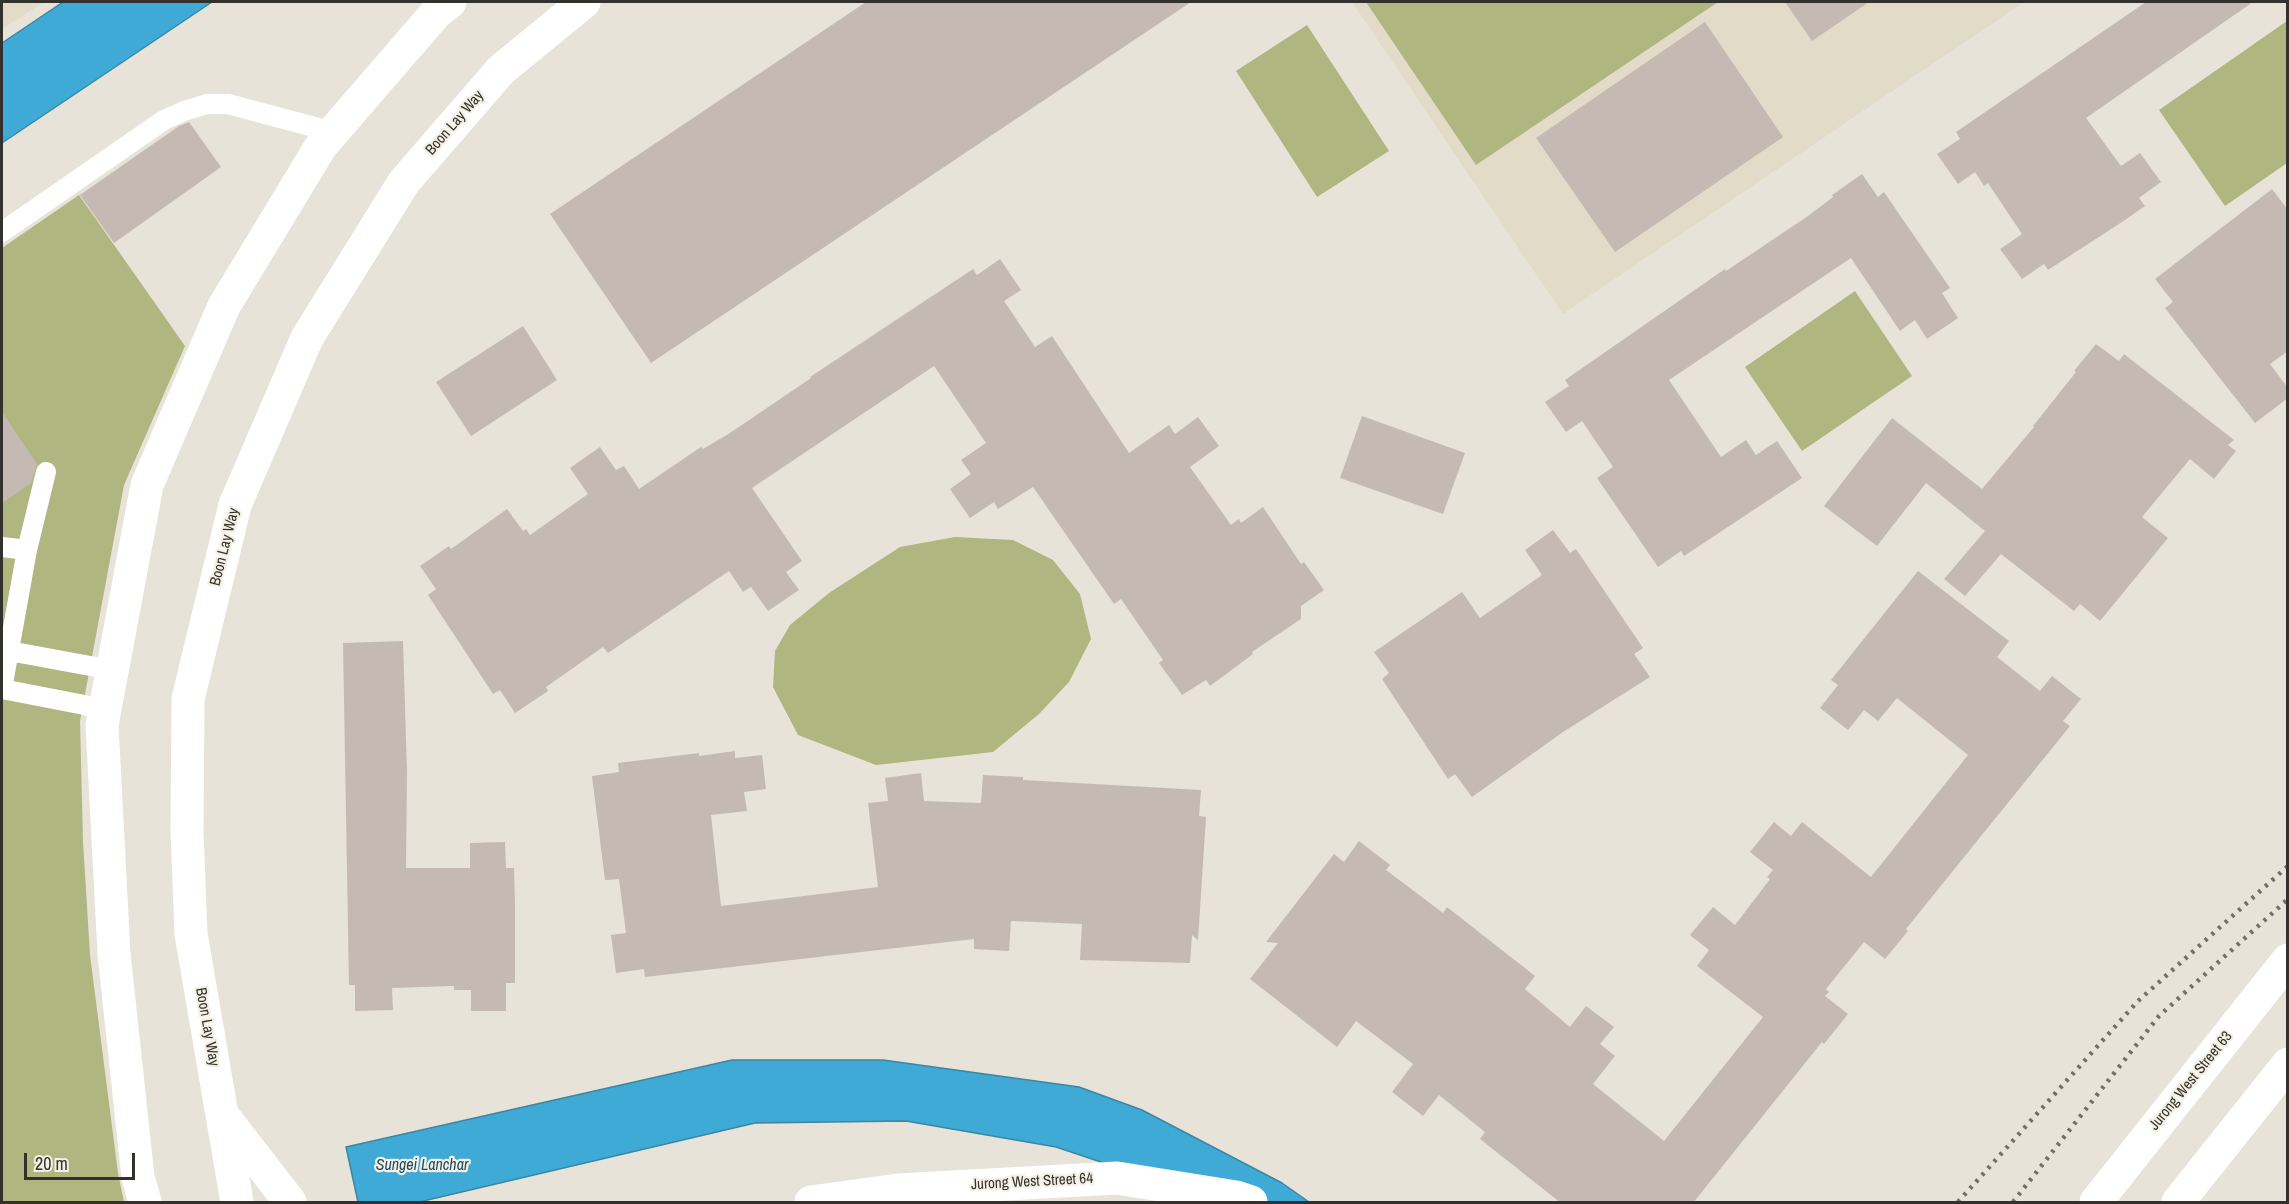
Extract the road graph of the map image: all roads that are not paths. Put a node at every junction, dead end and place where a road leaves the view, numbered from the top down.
1 (450, 2) edge
2 (584, 2) edge
3 (333, 132) junction
4 (2, 232) edge
5 (46, 472) dead end
6 (2, 547) edge
7 (27, 550) junction
8 (9, 651) junction
9 (112, 670) junction
10 (2, 689) edge
11 (105, 709) junction
12 (2288, 960) edge
13 (2288, 1064) edge
14 (224, 1116) junction
15 (145, 1203) edge
16 (237, 1203) edge
17 (290, 1203) edge
18 (811, 1203) edge
19 (1251, 1203) edge
20 (2096, 1203) edge
21 (2178, 1203) edge

1 - 3 main road
2 - 14 main road, Boon Lay Way
3 - 4 lane
3 - 9 main road
5 - 7 lane
6 - 7 lane
7 - 8 lane
8 - 9 lane
8 - 10 lane
9 - 11 main road
10 - 11 lane
11 - 15 main road
12 - 20 main road, Jurong West Street 63
13 - 21 main road
14 - 16 main road, Boon Lay Way
14 - 17 main road
18 - 19 main road, Jurong West Street 64

